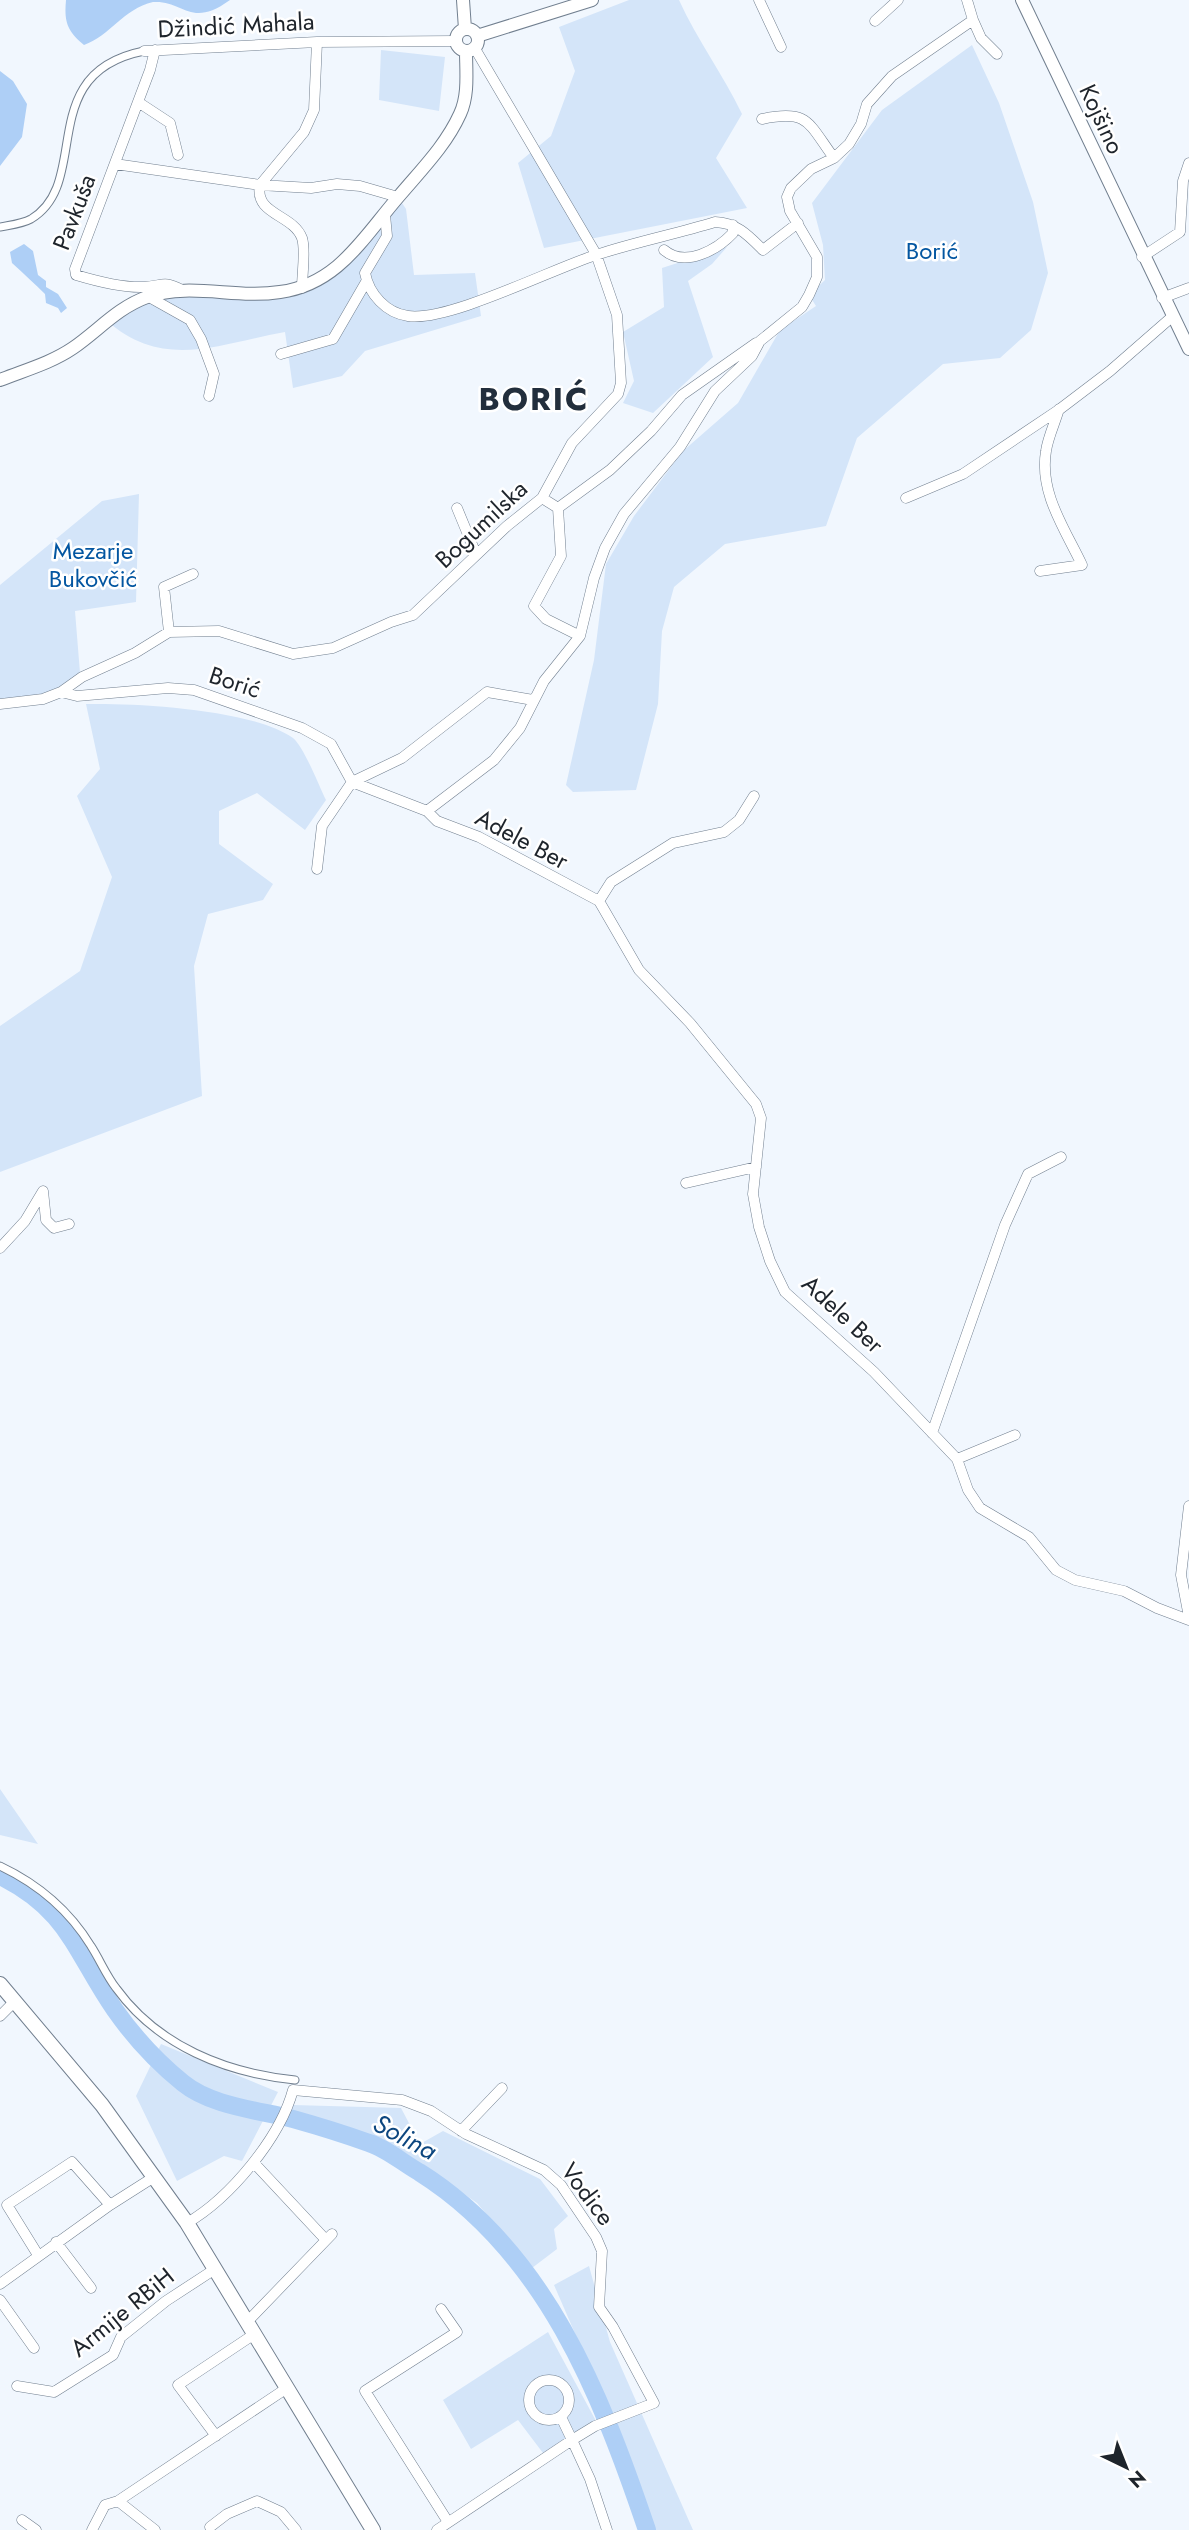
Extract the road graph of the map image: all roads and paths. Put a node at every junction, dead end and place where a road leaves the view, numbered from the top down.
1 (463, 0) edge
2 (592, 0) edge
3 (760, 0) edge
4 (898, 0) edge
5 (967, 0) edge
6 (1022, 0) edge
7 (973, 20) junction
8 (875, 21) dead end
9 (467, 41) junction
10 (317, 42) junction
11 (781, 47) dead end
12 (155, 50) junction
13 (144, 51) joint
14 (997, 54) dead end
15 (138, 102) junction
16 (762, 119) dead end
17 (178, 155) dead end
18 (834, 158) junction
19 (1189, 163) edge
20 (116, 164) junction
21 (260, 185) junction
22 (398, 197) junction
23 (385, 215) junction
24 (798, 223) junction
25 (733, 225) junction
26 (0, 227) edge
27 (664, 250) dead end
28 (596, 254) junction
29 (1142, 257) junction
30 (366, 282) junction
31 (302, 288) junction
32 (1189, 288) edge
33 (182, 290) junction
34 (149, 297) junction
35 (1162, 298) junction
36 (1173, 316) junction
37 (760, 341) junction
38 (1189, 349) edge
39 (281, 354) dead end
40 (0, 380) edge
41 (209, 396) dead end
42 (1060, 409) junction
43 (542, 498) junction
44 (905, 498) dead end
45 (457, 508) dead end
46 (558, 508) junction
47 (476, 554) junction
48 (1040, 571) dead end
49 (194, 574) dead end
50 (169, 632) junction
51 (580, 636) junction
52 (61, 692) junction
53 (533, 700) junction
54 (0, 704) edge
55 (352, 782) junction
56 (754, 796) dead end
57 (427, 811) junction
58 (317, 869) dead end
59 (599, 901) junction
60 (1061, 1157) dead end
61 (756, 1167) junction
62 (686, 1183) dead end
63 (69, 1224) dead end
64 (0, 1248) edge
65 (932, 1433) junction
66 (1015, 1435) dead end
67 (957, 1459) junction
68 (1189, 1506) edge
69 (1189, 1618) edge
70 (0, 1866) edge
71 (0, 1984) edge
72 (15, 2001) junction
73 (0, 2016) edge
74 (502, 2088) dead end
75 (293, 2089) junction
76 (461, 2131) junction
77 (254, 2163) junction
78 (154, 2177) junction
79 (110, 2205) junction
80 (187, 2223) junction
81 (57, 2242) junction
82 (38, 2255) junction
83 (215, 2269) junction
84 (0, 2284) edge
85 (91, 2288) dead end
86 (0, 2300) edge
87 (441, 2309) dead end
88 (249, 2329) junction
89 (34, 2348) dead end
90 (17, 2386) dead end
91 (287, 2388) junction
92 (561, 2417) junction
93 (216, 2436) junction
94 (572, 2440) junction
95 (118, 2501) junction
96 (22, 2520) dead end
97 (448, 2522) junction
98 (210, 2527) dead end
99 (36, 2530) edge
100 (92, 2530) edge
101 (155, 2530) edge
102 (296, 2530) edge
103 (373, 2530) edge
104 (437, 2530) edge
105 (607, 2530) edge

1 - 9 street
2 - 9 street, Džindić Mahala
3 - 11 street
4 - 8 street
5 - 7 street
6 - 29 street, Kojšino
7 - 14 street
7 - 18 street
9 - 10 street, Džindić Mahala
9 - 22 street
9 - 28 street, Bogumilska
10 - 12 street, Džindić Mahala
10 - 21 street
12 - 13 street, Džindić Mahala
12 - 15 street, Pavkuša
13 - 26 street
15 - 17 street
15 - 20 street, Pavkuša
16 - 18 street
18 - 24 street
19 - 29 street
20 - 21 street
20 - 33 street, Pavkuša
21 - 22 street
21 - 31 street
22 - 23 street
23 - 30 street
23 - 31 street
24 - 25 street
24 - 37 street
25 - 27 street
25 - 28 street
28 - 30 street
28 - 43 street, Bogumilska
29 - 35 street, Kojšino
30 - 39 street
31 - 33 street
32 - 35 street
33 - 34 street
34 - 40 street
34 - 41 street
35 - 36 street, Kojšino
36 - 38 street, Kojšino
36 - 42 street
37 - 46 street
37 - 51 street
42 - 44 street
42 - 48 street
43 - 46 street
43 - 47 street, Bogumilska
45 - 47 street
46 - 51 street
47 - 50 street, Bogumilska
49 - 50 street
50 - 52 street
51 - 53 street
52 - 54 street
52 - 55 street, Borić
53 - 55 street
53 - 57 street
55 - 57 street
55 - 58 street
56 - 59 street
57 - 59 street, Adele Ber
59 - 61 street, Adele Ber
60 - 65 street
61 - 62 street
61 - 65 street, Adele Ber
63 - 64 street
65 - 67 street, Adele Ber
66 - 67 street
67 - 69 street, Adele Ber
68 - 69 street, Adele Ber
70 - 75 street
71 - 72 main road
72 - 73 street
72 - 78 main road
74 - 76 street
75 - 76 street, Vodice
75 - 77 street
76 - 94 street, Vodice
77 - 80 street
77 - 88 street
78 - 79 street
78 - 80 main road
79 - 81 street
79 - 82 street
80 - 83 main road
81 - 82 street
81 - 85 street, Armije RBiH
82 - 84 street
83 - 88 main road
83 - 90 street, Armije RBiH
86 - 89 street, Armije RBiH
87 - 97 street
88 - 91 main road
88 - 93 street
91 - 93 street
91 - 103 main road
92 - 92 street
92 - 94 street
93 - 95 street
94 - 97 street
94 - 105 street
95 - 100 street
95 - 101 street
96 - 99 street
97 - 104 street
98 - 102 street

